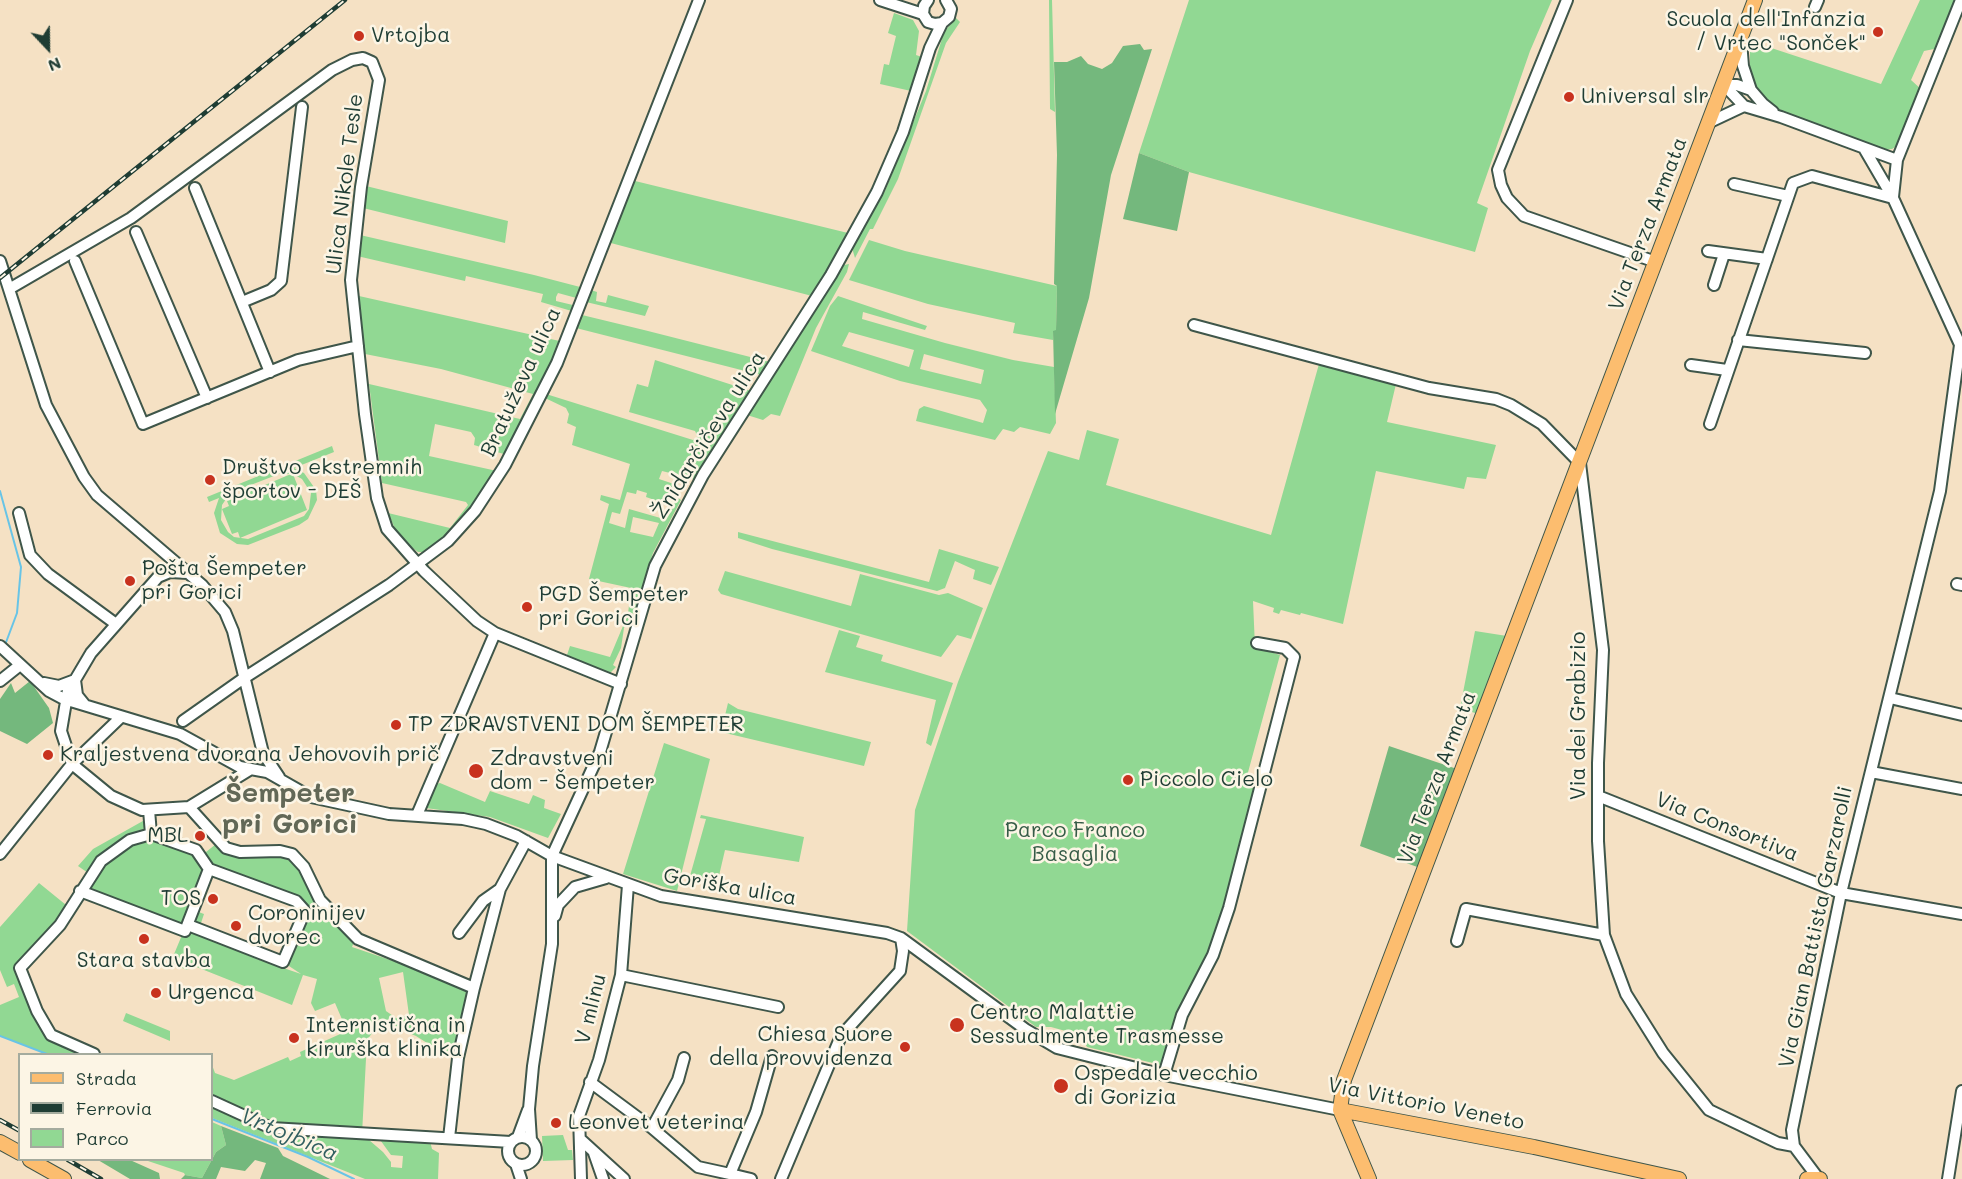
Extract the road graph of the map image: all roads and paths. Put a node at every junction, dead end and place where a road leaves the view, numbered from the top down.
1 (699, 0) edge
2 (880, 0) edge
3 (947, 0) edge
4 (1567, 0) edge
5 (1755, 0) edge
6 (1961, 0) edge
7 (927, 1) edge
8 (898, 4) junction
9 (926, 18) junction
10 (942, 23) junction
11 (1741, 39) junction
12 (930, 48) junction
13 (1724, 85) junction
14 (1751, 90) junction
15 (1744, 106) junction
16 (302, 108) dead end
17 (1781, 117) junction
18 (1710, 122) junction
19 (1865, 150) junction
20 (1897, 160) junction
21 (1734, 184) dead end
22 (195, 188) dead end
23 (1788, 196) junction
24 (1893, 198) junction
25 (136, 232) dead end
26 (1708, 251) dead end
27 (1724, 254) junction
28 (1767, 259) junction
29 (0, 261) edge
30 (75, 261) dead end
31 (1656, 262) junction
32 (1714, 285) dead end
33 (9, 288) junction
34 (242, 302) junction
35 (1949, 319) junction
36 (1194, 324) dead end
37 (1962, 332) edge
38 (1738, 340) junction
39 (358, 346) junction
40 (1961, 347) edge
41 (1865, 353) dead end
42 (1691, 365) dead end
43 (1727, 370) junction
44 (270, 372) junction
45 (1960, 379) edge
46 (207, 398) junction
47 (1710, 424) dead end
48 (1580, 463) junction
49 (19, 513) dead end
50 (157, 547) junction
51 (417, 564) junction
52 (188, 573) junction
53 (158, 577) junction
54 (116, 624) junction
55 (495, 633) junction
56 (1257, 643) dead end
57 (0, 646) edge
58 (20, 665) junction
59 (244, 678) junction
60 (0, 681) edge
61 (40, 682) junction
62 (72, 682) junction
63 (621, 684) junction
64 (1890, 698) junction
65 (64, 699) junction
66 (85, 705) junction
67 (1962, 716) edge
68 (121, 717) junction
69 (183, 721) dead end
70 (263, 753) junction
71 (72, 764) junction
72 (250, 769) junction
73 (1871, 772) junction
74 (284, 782) junction
75 (1962, 789) edge
76 (1598, 796) junction
77 (189, 807) junction
78 (152, 810) junction
79 (417, 815) junction
80 (151, 834) junction
81 (526, 841) junction
82 (0, 854) edge
83 (552, 856) junction
84 (209, 869) junction
85 (609, 877) junction
86 (628, 885) junction
87 (500, 889) junction
88 (80, 891) junction
89 (1841, 893) junction
90 (1962, 914) edge
91 (553, 921) junction
92 (188, 925) junction
93 (459, 933) dead end
94 (1604, 935) junction
95 (902, 939) junction
96 (1457, 941) dead end
97 (621, 975) junction
98 (474, 988) junction
99 (778, 1007) dead end
100 (92, 1053) edge
101 (772, 1056) dead end
102 (684, 1058) dead end
103 (1164, 1075) junction
104 (590, 1082) junction
105 (1962, 1091) edge
106 (213, 1101) edge
107 (529, 1109) junction
108 (1340, 1110) junction
109 (652, 1128) junction
110 (1959, 1129) edge
111 (449, 1138) junction
112 (515, 1139) junction
113 (580, 1139) junction
114 (480, 1140) junction
115 (531, 1140) junction
116 (0, 1142) edge
117 (1794, 1146) junction
118 (18, 1152) edge
119 (594, 1153) junction
120 (508, 1154) junction
121 (32, 1161) edge
122 (516, 1164) junction
123 (528, 1164) junction
124 (730, 1174) junction
125 (64, 1179) edge
126 (523, 1179) edge
127 (581, 1179) edge
128 (603, 1179) edge
129 (624, 1179) edge
130 (752, 1179) edge
131 (781, 1179) edge
132 (1369, 1179) edge
133 (1679, 1179) edge
134 (1812, 1179) edge
135 (1948, 1179) edge

1 - 51 street, Bratuževa ulica
2 - 8 street, Žnidarčičeva ulica
3 - 10 street, Žnidarčičeva ulica
4 - 31 street
5 - 11 main road, Via Terza Armata
6 - 20 street
7 - 8 street, Žnidarčičeva ulica
7 - 9 street, Žnidarčičeva ulica
8 - 9 street, Žnidarčičeva ulica
9 - 10 street, Žnidarčičeva ulica
9 - 12 street, Žnidarčičeva ulica
10 - 12 street, Žnidarčičeva ulica
11 - 13 main road, Via Terza Armata
11 - 14 street
12 - 63 street, Žnidarčičeva ulica
13 - 14 street
13 - 15 street
13 - 18 main road, Via Terza Armata
14 - 17 street
15 - 17 street
15 - 18 street
16 - 34 street
17 - 19 street
18 - 31 main road, Via Terza Armata
19 - 20 street
19 - 24 street
20 - 24 street
21 - 23 street
22 - 34 street
23 - 24 street
23 - 28 street
24 - 35 street
25 - 46 street
26 - 27 street
27 - 28 street
27 - 32 street
28 - 38 street
29 - 33 street
30 - 46 street
31 - 48 main road, Via Terza Armata
33 - 39 street, Ulica Nikole Tesle
33 - 50 street
34 - 44 street
35 - 37 street
35 - 40 street
36 - 48 street
38 - 41 street
38 - 43 street
39 - 44 street
39 - 51 street, Ulica Nikole Tesle
40 - 45 street, Via Gian Battista Garzarolli
42 - 43 street
43 - 47 street
44 - 46 street
45 - 64 street, Via Gian Battista Garzarolli
48 - 76 street, Via dei Grabizio
48 - 108 main road, Via Terza Armata
49 - 54 street
50 - 52 street
50 - 53 street
51 - 55 street, Ulica Nikole Tesle
51 - 59 street, Bratuževa ulica
52 - 53 street
52 - 59 street
53 - 54 street
54 - 62 street
55 - 63 street, Ulica Nikole Tesle
55 - 79 street
56 - 103 street
57 - 58 street, Goriška ulica
58 - 60 street
58 - 61 street, Goriška ulica
59 - 69 street, Bratuževa ulica
59 - 70 street
61 - 62 street
61 - 65 street, Goriška ulica
62 - 65 street
62 - 66 street
63 - 83 street, Žnidarčičeva ulica
64 - 67 street
64 - 73 street, Via Gian Battista Garzarolli
65 - 66 street, Goriška ulica
65 - 71 street
66 - 68 street, Goriška ulica
68 - 71 street
68 - 72 street, Goriška ulica
70 - 72 street
70 - 74 street
71 - 78 street
71 - 82 street
72 - 74 street, Goriška ulica
72 - 77 street
73 - 75 street
73 - 89 street, Via Gian Battista Garzarolli
74 - 79 street, Goriška ulica
76 - 89 street, Via Consortiva
76 - 94 street, Via dei Grabizio
77 - 78 street
77 - 98 street
78 - 80 street
79 - 81 street, Goriška ulica
80 - 84 street
80 - 88 street
81 - 83 street, Goriška ulica
81 - 87 street
83 - 85 street, Goriška ulica
83 - 91 street
84 - 92 street
84 - 92 street
85 - 86 street, Goriška ulica
85 - 91 street
86 - 95 street, Goriška ulica
86 - 97 street, V mlinu
87 - 93 street
87 - 98 street
88 - 92 street
88 - 100 street
89 - 90 street, Via Consortiva
89 - 117 street, Via Gian Battista Garzarolli
91 - 107 street
94 - 96 street
94 - 117 street, Via dei Grabizio
95 - 103 street, Via Vittorio Veneto
95 - 131 street
97 - 99 street
97 - 104 street, V mlinu
98 - 111 street
101 - 124 street
102 - 109 street
103 - 108 street, Via Vittorio Veneto
104 - 109 street
104 - 113 street, V mlinu
105 - 110 street
106 - 111 street
107 - 112 street
107 - 115 street
108 - 132 main road
108 - 133 main road, Via Vittorio Veneto
109 - 124 street
110 - 135 street
111 - 114 street
112 - 114 street
112 - 115 street
112 - 120 street
113 - 119 street
113 - 127 street, V mlinu
114 - 120 street
115 - 123 street
116 - 118 main road
117 - 134 street
119 - 128 street
119 - 129 street
120 - 122 street
121 - 125 main road
122 - 123 street
122 - 126 street
123 - 126 street
124 - 130 street

